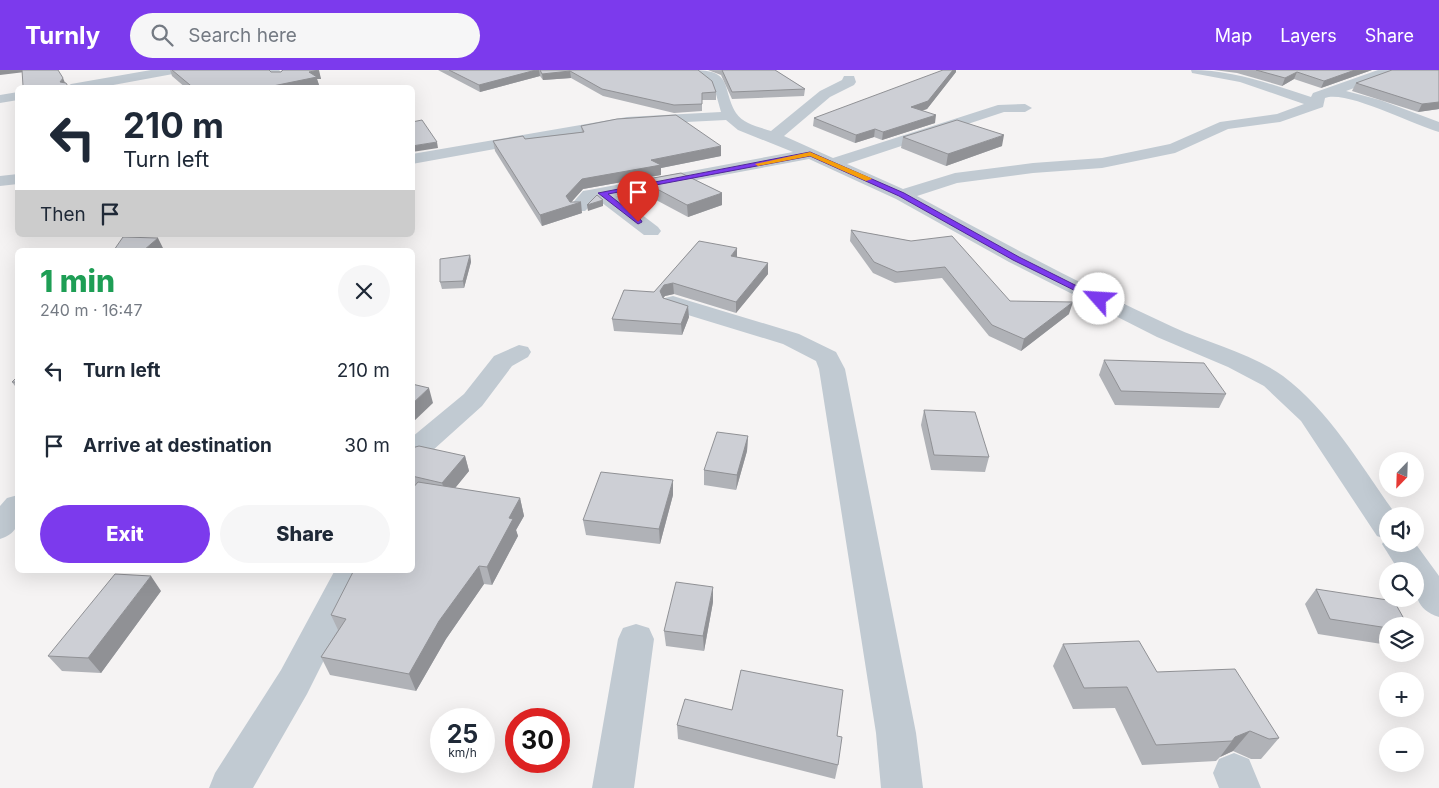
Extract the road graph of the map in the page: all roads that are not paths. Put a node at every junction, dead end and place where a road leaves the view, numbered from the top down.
1 (698, 70) edge
2 (1197, 70) edge
3 (1390, 70) edge
4 (169, 71) edge
5 (849, 79) dead end
6 (180, 82) edge
7 (88, 85) edge
8 (15, 96) edge
9 (1323, 97) junction
10 (0, 99) edge
11 (1025, 108) dead end
12 (730, 116) junction
13 (1439, 127) edge
14 (773, 137) junction
15 (810, 154) junction
16 (415, 159) edge
17 (833, 164) junction
18 (15, 179) edge
19 (0, 181) edge
20 (602, 193) junction
21 (902, 194) junction
22 (578, 207) edge
23 (651, 231) dead end
24 (673, 303) edge
25 (519, 352) dead end
26 (415, 450) edge
27 (15, 510) edge
28 (1379, 515) edge
29 (0, 527) edge
30 (1404, 552) edge
31 (350, 573) edge
32 (1439, 603) edge
33 (636, 639) dead end
34 (230, 788) edge
35 (613, 788) edge
36 (902, 788) edge

1 - 12 street
2 - 9 street
3 - 9 street
4 - 6 street
4 - 7 street
5 - 14 street
8 - 10 street
9 - 13 street
9 - 21 street
11 - 17 street
12 - 14 street
12 - 16 street
14 - 15 street
15 - 17 street
15 - 20 street
17 - 21 street
18 - 19 street
20 - 22 street
20 - 23 street
21 - 28 street
24 - 36 street
25 - 26 street
27 - 29 street
30 - 32 street
31 - 34 street
33 - 35 street

